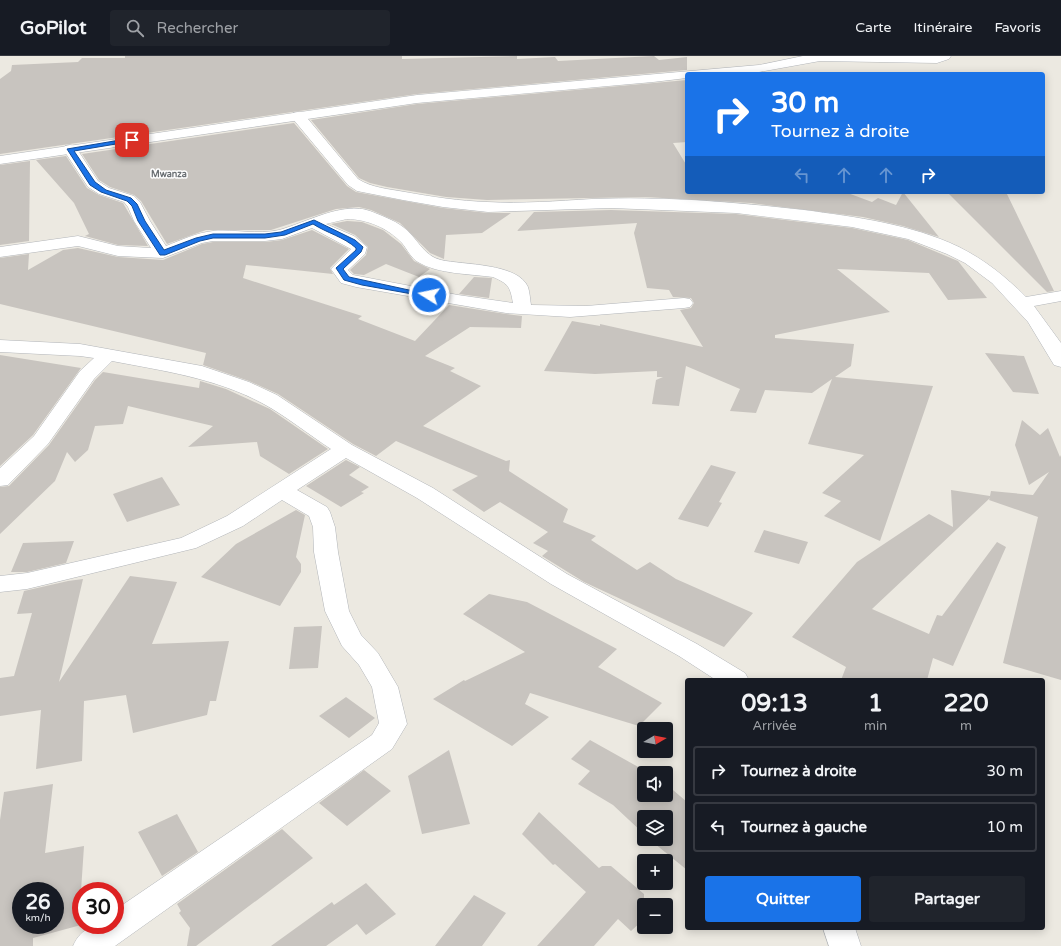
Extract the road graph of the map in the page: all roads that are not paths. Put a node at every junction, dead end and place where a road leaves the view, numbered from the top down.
1 (945, 56) edge
2 (714, 72) edge
3 (685, 74) edge
4 (298, 116) junction
5 (70, 149) junction
6 (0, 160) edge
7 (314, 222) junction
8 (0, 252) edge
9 (163, 253) junction
10 (1061, 296) edge
11 (684, 303) dead end
12 (1021, 303) junction
13 (523, 309) junction
14 (0, 346) edge
15 (107, 356) junction
16 (1061, 360) edge
17 (345, 448) junction
18 (0, 480) edge
19 (282, 491) junction
20 (0, 584) edge
21 (733, 678) edge
22 (840, 930) edge
23 (90, 946) edge
24 (845, 946) edge

1 - 2 street
3 - 4 street
4 - 5 street
4 - 12 street
5 - 6 street
5 - 9 street
7 - 9 street
7 - 13 street
7 - 13 street
8 - 9 street
10 - 12 street
11 - 13 street
12 - 16 street
14 - 15 street
15 - 17 street
15 - 18 street
17 - 19 street
17 - 21 street
19 - 20 street
19 - 23 street
22 - 24 street

